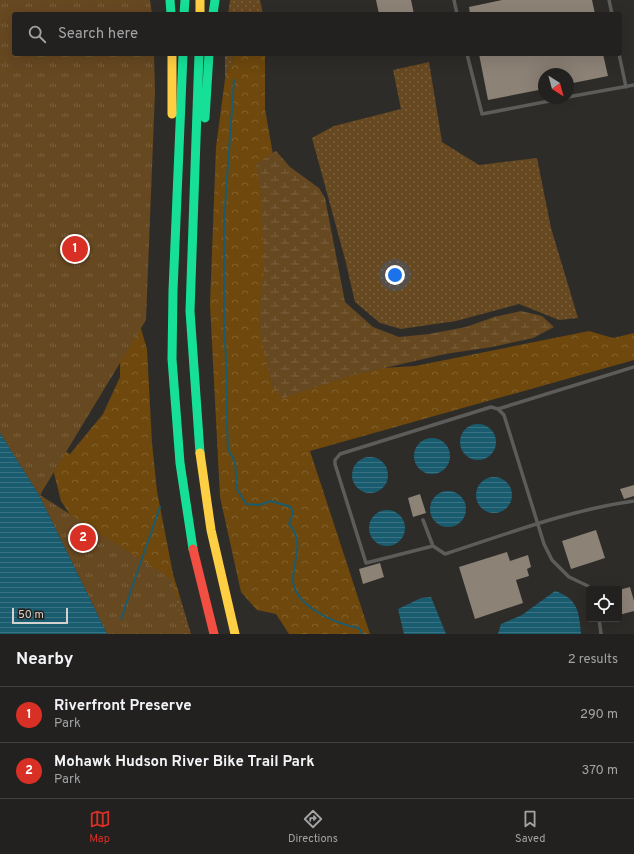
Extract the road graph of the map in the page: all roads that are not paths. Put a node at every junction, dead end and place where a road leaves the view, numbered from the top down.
1 (170, 0) edge
2 (184, 0) edge
3 (200, 0) edge
4 (215, 0) edge
5 (454, 0) edge
6 (609, 0) edge
7 (171, 12) edge
8 (184, 12) edge
9 (200, 12) edge
10 (213, 12) edge
11 (457, 12) edge
12 (612, 12) edge
13 (172, 56) edge
14 (183, 56) edge
15 (199, 56) edge
16 (209, 56) edge
17 (468, 56) edge
18 (619, 56) edge
19 (634, 85) edge
20 (626, 87) junction
21 (574, 96) edge
22 (538, 103) edge
23 (175, 242) junction
24 (192, 352) junction
25 (634, 367) edge
26 (498, 409) junction
27 (634, 501) edge
28 (423, 520) dead end
29 (539, 524) junction
30 (433, 546) junction
31 (588, 586) edge
32 (600, 622) edge
33 (214, 634) edge
34 (235, 634) edge
35 (601, 634) edge

1 - 7 highway
2 - 8 highway
3 - 9 highway
4 - 10 highway
5 - 11 lane
6 - 12 lane
13 - 23 highway
14 - 23 highway
15 - 24 highway
16 - 24 highway
17 - 22 lane
18 - 20 lane
19 - 20 lane
20 - 21 lane
23 - 33 highway
24 - 34 highway
25 - 26 lane
26 - 29 lane
26 - 30 lane
27 - 29 lane
28 - 30 lane
29 - 30 lane
29 - 31 lane
32 - 35 lane

